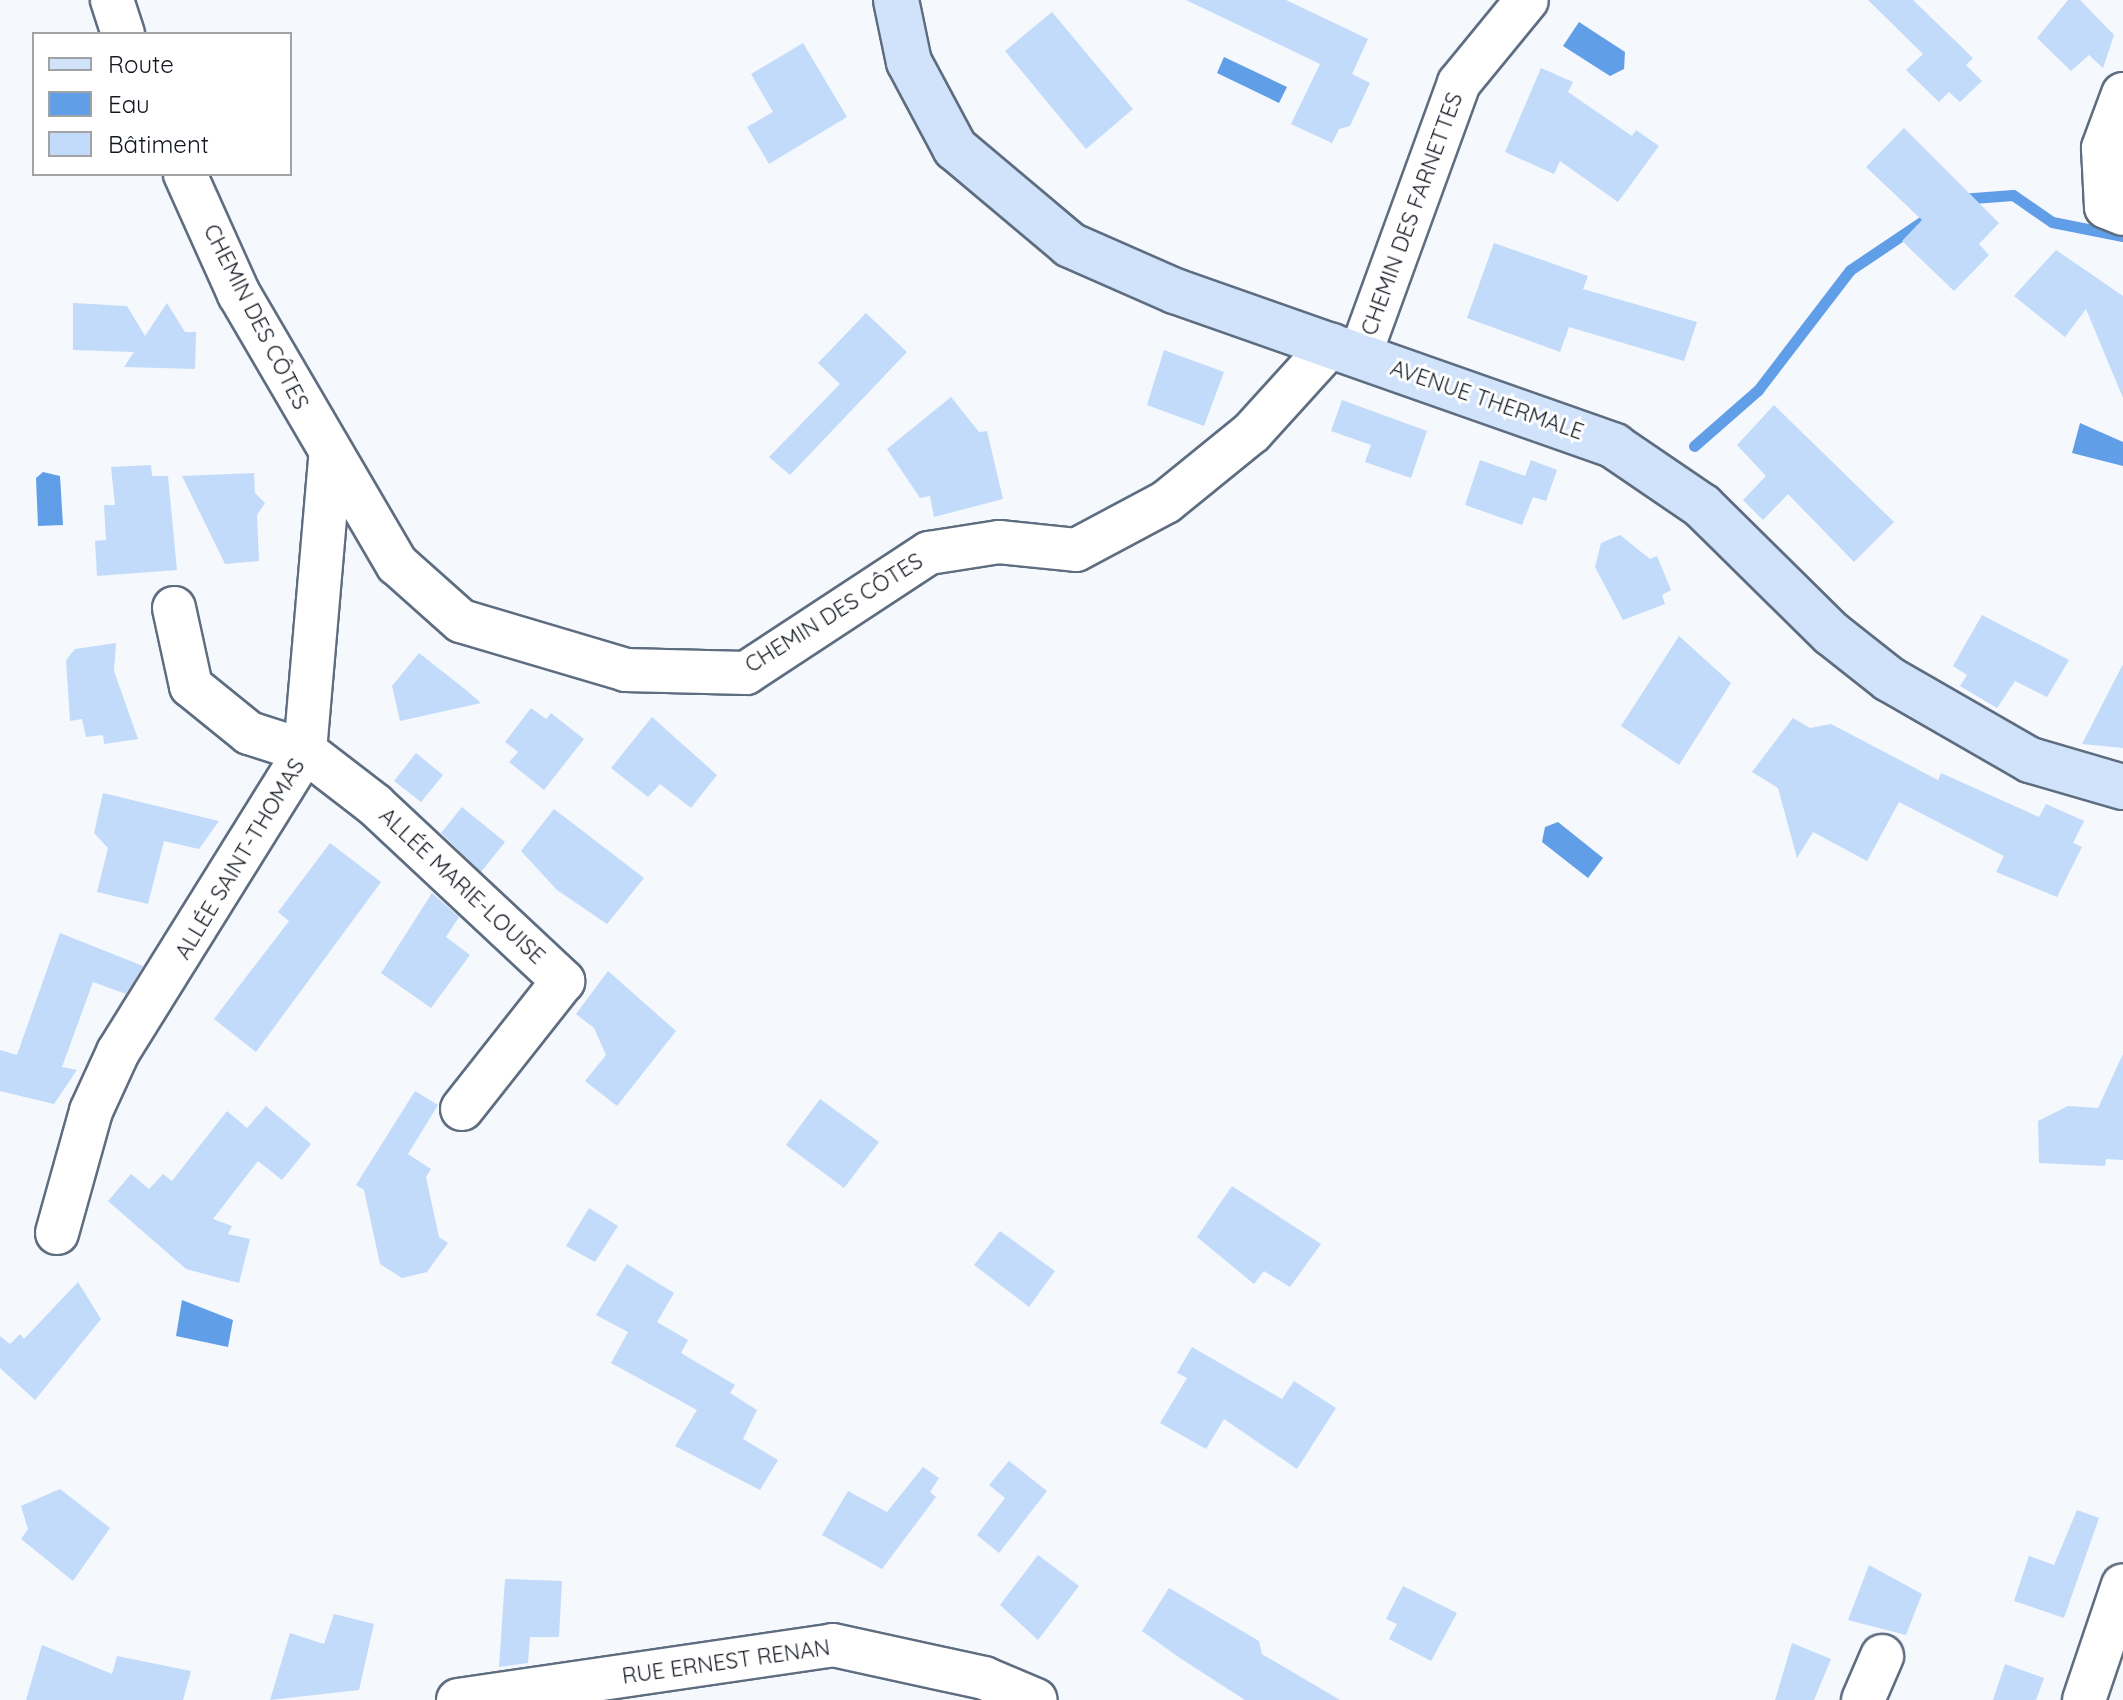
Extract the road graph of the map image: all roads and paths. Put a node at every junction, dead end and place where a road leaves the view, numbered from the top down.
1 (112, 0) edge
2 (896, 0) edge
3 (1527, 0) edge
4 (122, 32) edge
5 (2123, 94) edge
6 (186, 176) edge
7 (2123, 214) edge
8 (1345, 350) junction
9 (330, 458) junction
10 (174, 608) dead end
11 (305, 751) junction
12 (2123, 787) edge
13 (462, 1109) dead end
14 (57, 1233) dead end
15 (2123, 1585) edge
16 (1882, 1656) dead end
17 (458, 1700) edge
18 (1036, 1700) edge
19 (1863, 1700) edge
20 (2084, 1700) edge

1 - 4 street
2 - 8 main road, AVENUE THERMALE
3 - 8 street, CHEMIN DES FARNETTES
5 - 7 street
6 - 9 street, CHEMIN DES CÔTES
8 - 9 street, CHEMIN DES CÔTES
8 - 12 main road, AVENUE THERMALE
9 - 11 street, ALLÉE SAINT-THOMAS
10 - 11 street
11 - 13 street, ALLÉE MARIE-LOUISE
11 - 14 street, ALLÉE SAINT-THOMAS
15 - 20 street
16 - 19 street
17 - 18 street, RUE ERNEST RENAN

